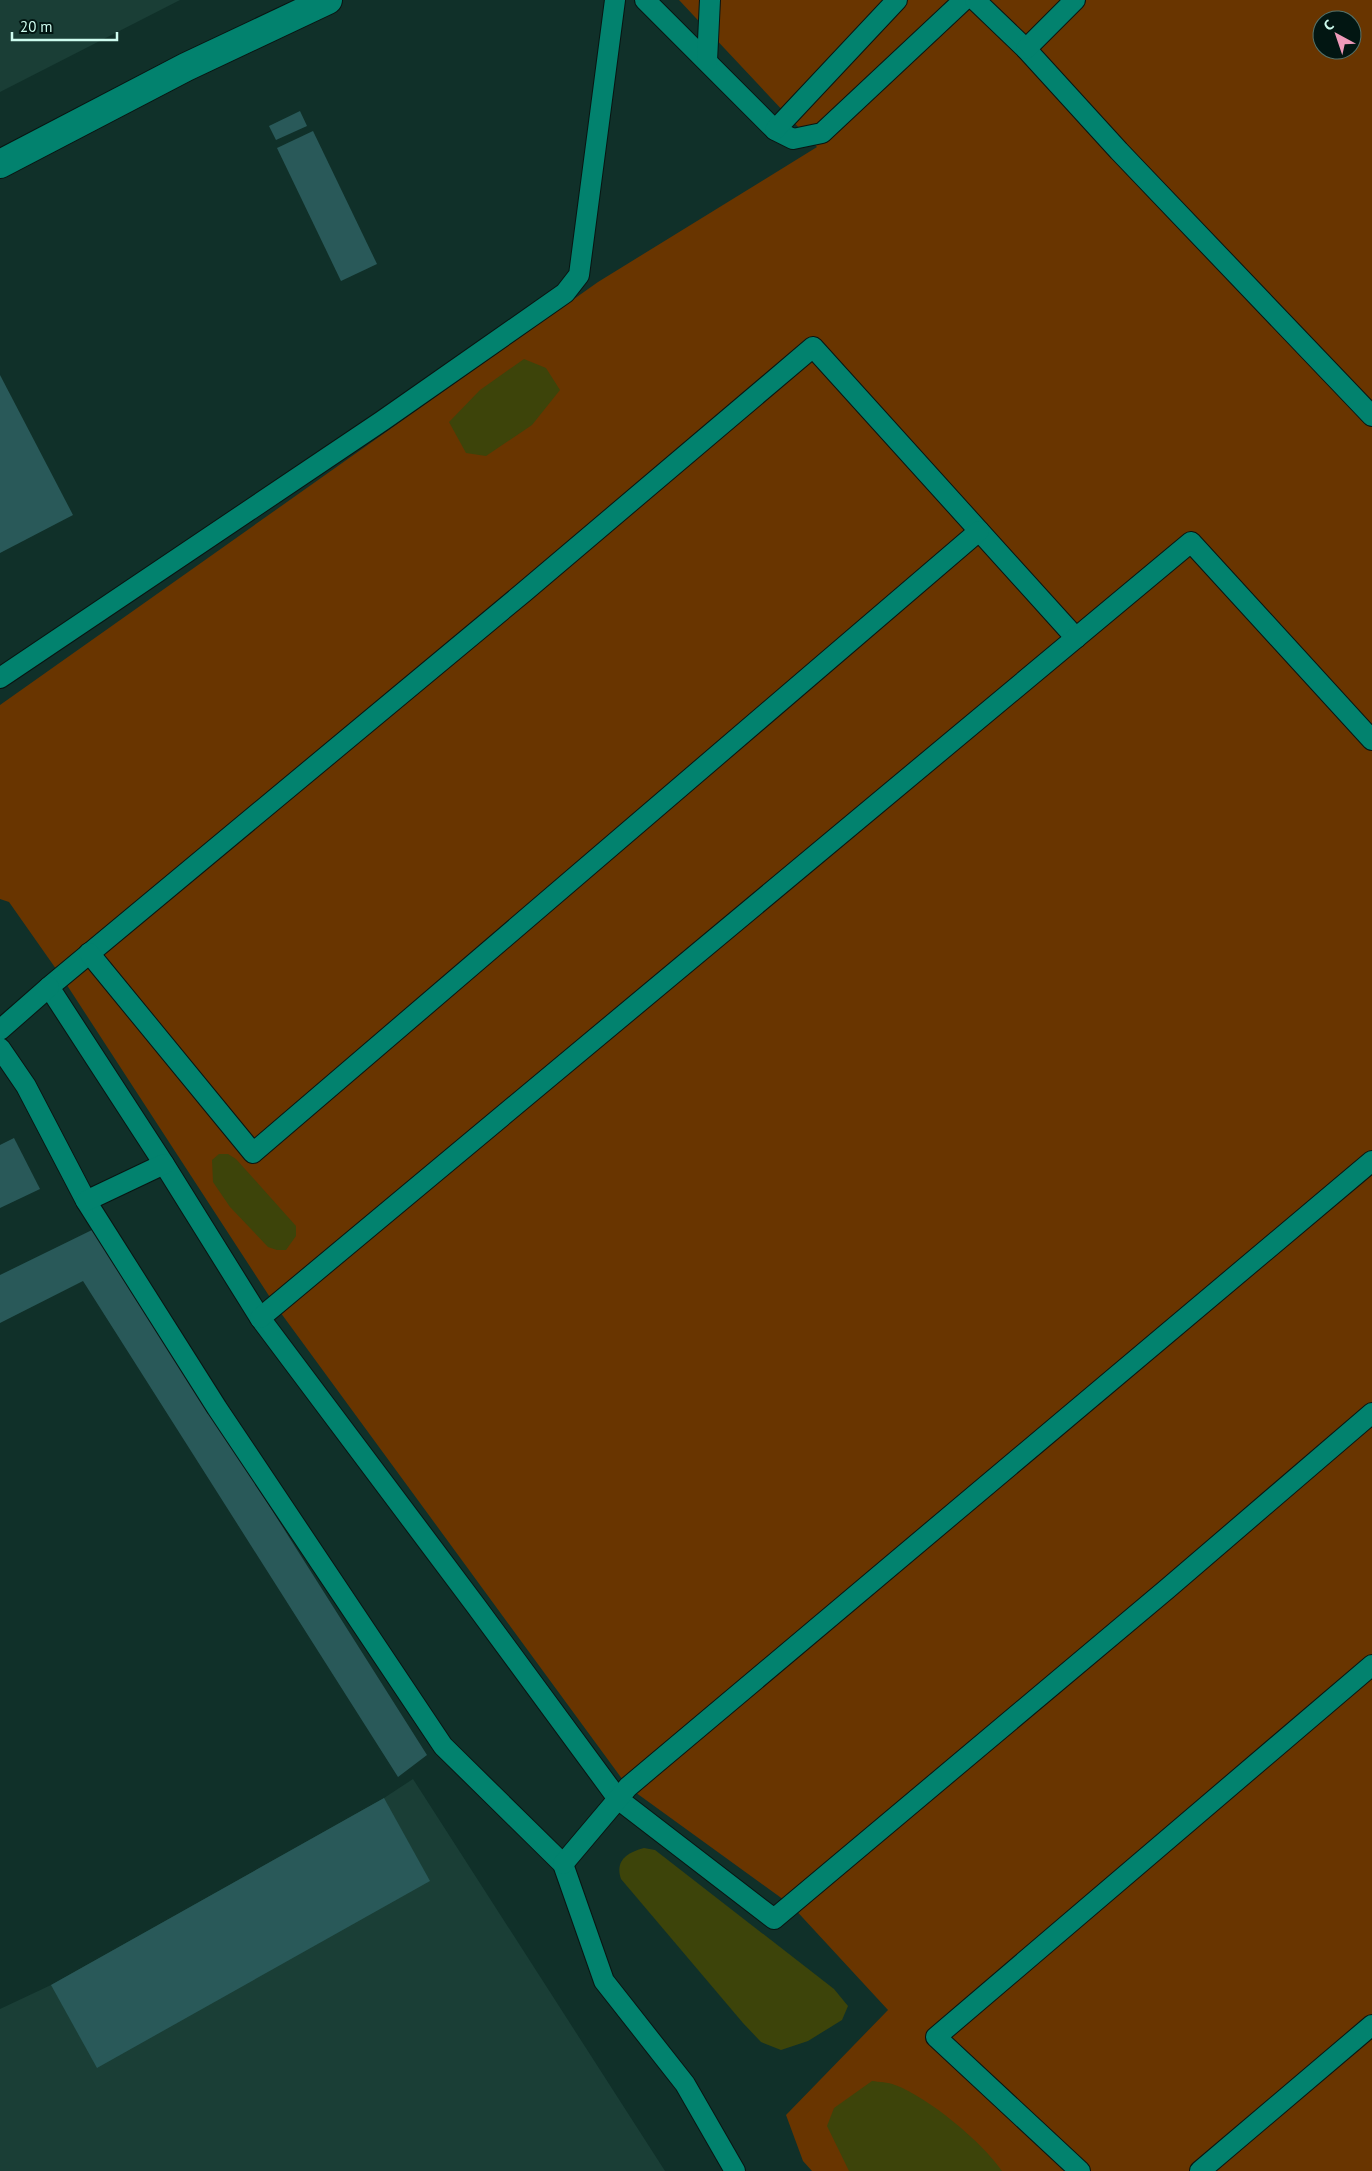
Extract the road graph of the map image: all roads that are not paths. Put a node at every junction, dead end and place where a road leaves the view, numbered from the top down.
1 (328, 0) edge
2 (614, 0) edge
3 (645, 0) edge
4 (710, 0) edge
5 (897, 0) edge
6 (964, 0) edge
7 (975, 0) edge
8 (1075, 0) edge
9 (1026, 49) junction
10 (707, 62) junction
11 (775, 130) junction
12 (0, 164) edge
13 (1372, 416) edge
14 (979, 530) junction
15 (1076, 638) junction
16 (0, 678) edge
17 (1372, 740) edge
18 (89, 953) junction
19 (48, 987) junction
20 (0, 1030) edge
21 (0, 1048) edge
22 (1372, 1161) edge
23 (164, 1164) junction
24 (86, 1200) junction
25 (260, 1318) junction
26 (1372, 1413) edge
27 (1372, 1665) edge
28 (618, 1799) junction
29 (563, 1864) junction
30 (1372, 2025) edge
31 (735, 2171) edge
32 (1080, 2171) edge
33 (1200, 2171) edge

1 - 12 street
2 - 16 lane
3 - 10 lane
4 - 10 lane
5 - 11 lane
6 - 11 lane
7 - 9 lane
8 - 9 lane
9 - 13 lane
10 - 11 lane
14 - 15 lane
14 - 18 lane
14 - 18 lane
15 - 17 lane
15 - 25 lane
18 - 19 lane
19 - 20 lane
19 - 23 lane
21 - 24 lane
22 - 28 lane
23 - 24 lane
23 - 25 lane
24 - 29 lane
25 - 28 lane
26 - 28 lane
27 - 32 lane
28 - 29 lane
29 - 31 lane
30 - 33 lane

